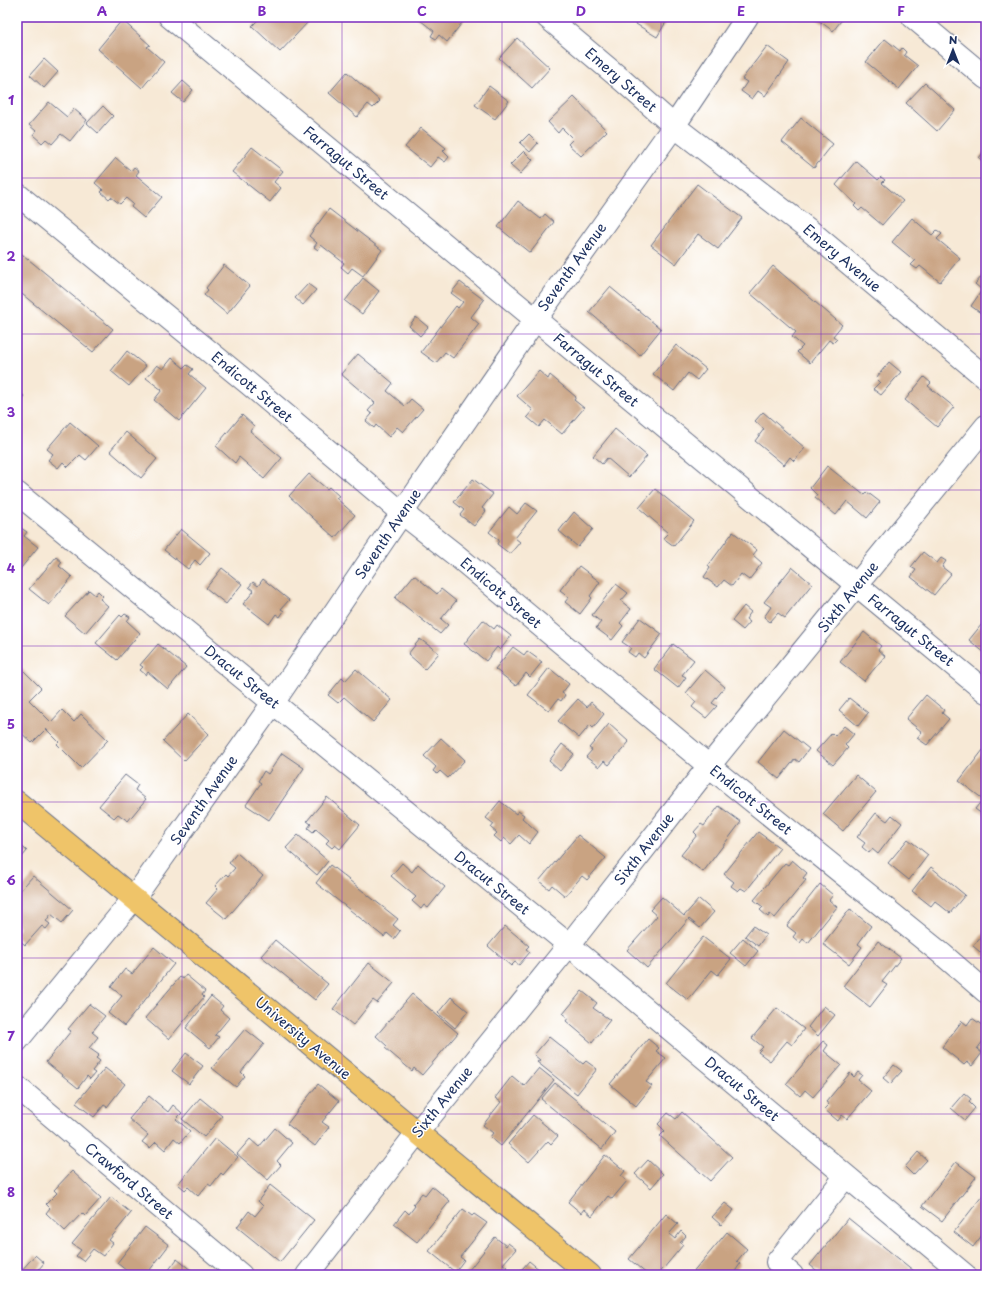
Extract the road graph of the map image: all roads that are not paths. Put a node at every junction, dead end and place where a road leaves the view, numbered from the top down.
1 (170, 17) edge
2 (547, 17) edge
3 (747, 17) edge
4 (913, 17) edge
5 (986, 78) edge
6 (674, 126) junction
7 (696, 142) joint
8 (17, 194) edge
9 (535, 320) junction
10 (986, 378) edge
11 (986, 426) edge
12 (17, 493) edge
13 (402, 513) junction
14 (857, 586) junction
15 (986, 692) edge
16 (273, 703) junction
17 (710, 766) junction
18 (17, 802) edge
19 (134, 898) junction
20 (568, 945) junction
21 (986, 992) edge
22 (17, 1041) edge
23 (17, 1088) edge
24 (417, 1133) junction
25 (846, 1176) junction
26 (241, 1275) edge
27 (307, 1275) edge
28 (590, 1275) edge
29 (792, 1275) edge
30 (965, 1275) edge

1 - 9 street, Farragut Street
2 - 6 street, Emery Street
3 - 6 street, Seventh Avenue
4 - 5 street
6 - 7 street, Emery Street
6 - 9 street, Seventh Avenue
7 - 10 street, Emery Avenue
8 - 13 street, Endicott Street
9 - 13 street, Seventh Avenue
9 - 14 street, Farragut Street
11 - 14 street, Sixth Avenue
12 - 16 street, Dracut Street
13 - 16 street, Seventh Avenue
13 - 17 street, Endicott Street
14 - 15 street, Farragut Street
14 - 17 street, Sixth Avenue
16 - 19 street, Seventh Avenue
16 - 20 street, Dracut Street
17 - 20 street, Sixth Avenue
17 - 21 street, Endicott Street
18 - 19 main road, University Avenue
19 - 22 street, Seventh Avenue
19 - 24 main road, University Avenue
20 - 24 street, Sixth Avenue
20 - 25 street, Dracut Street
23 - 26 street, Crawford Street
24 - 27 street, Sixth Avenue
24 - 28 main road, University Avenue
25 - 29 street
25 - 30 street, Dracut Street

